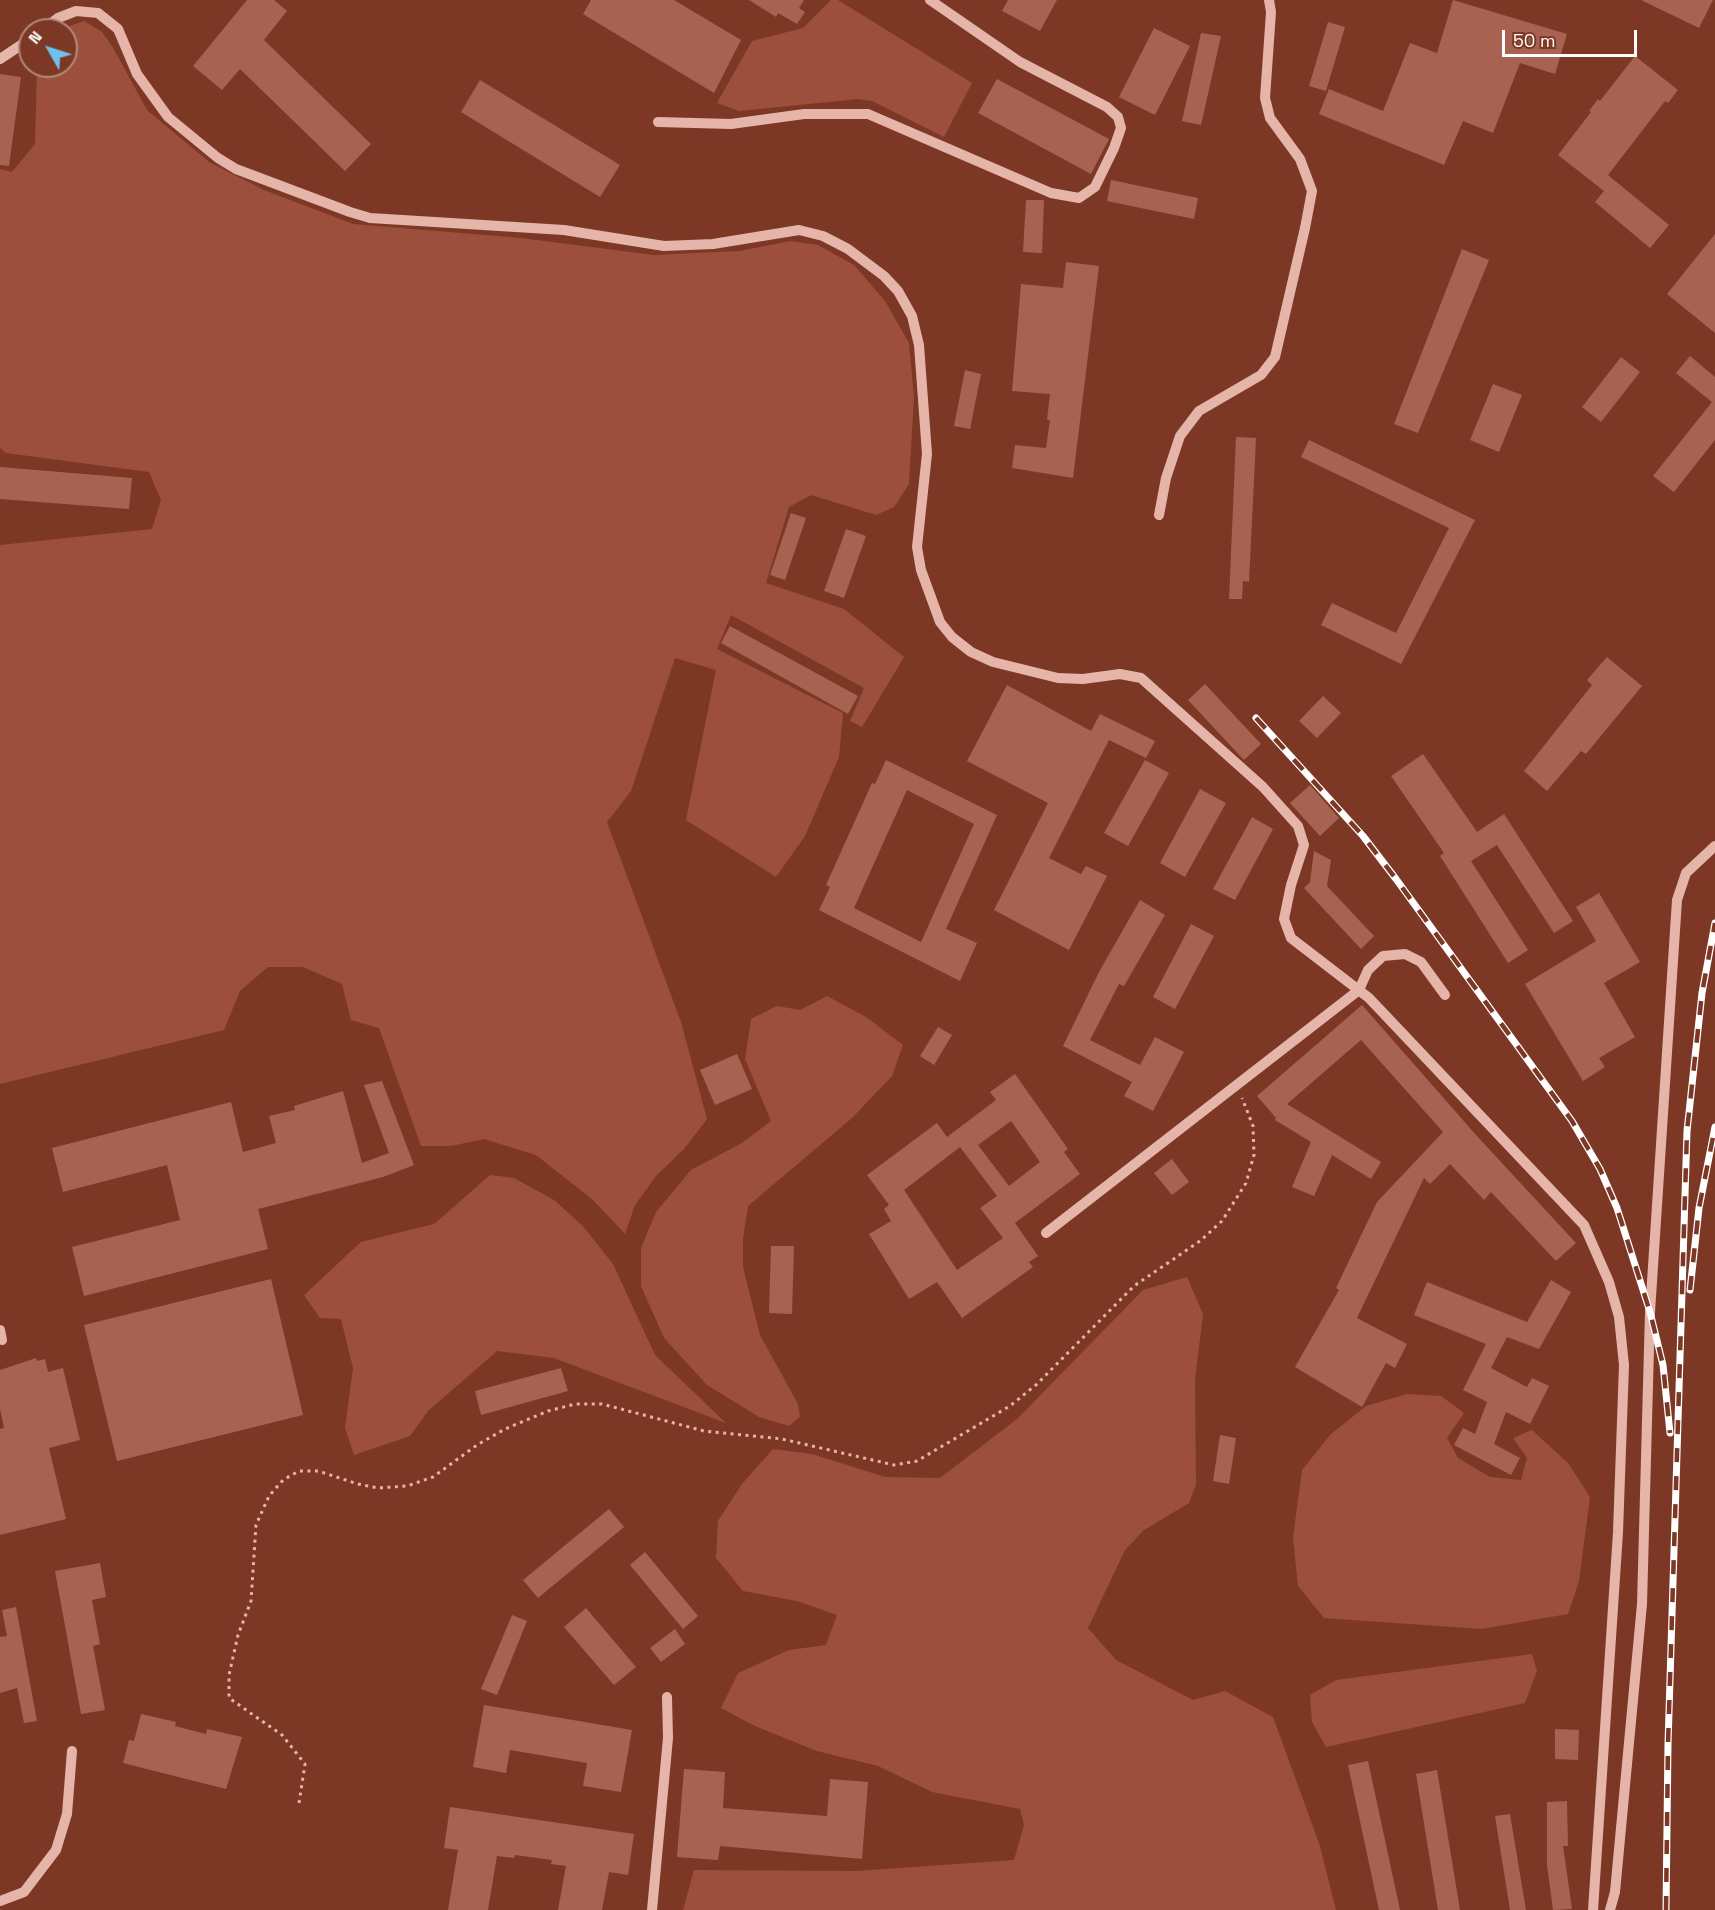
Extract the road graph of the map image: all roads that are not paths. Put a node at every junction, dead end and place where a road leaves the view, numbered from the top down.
1 (930, 0) edge
2 (1269, 0) edge
3 (58, 18) edge
4 (18, 47) edge
5 (0, 59) edge
6 (658, 122) dead end
7 (1159, 515) dead end
8 (1715, 846) edge
9 (1359, 990) junction
10 (1445, 995) dead end
11 (1046, 1233) dead end
12 (666, 1697) dead end
13 (72, 1751) dead end
14 (0, 1901) edge
15 (651, 1910) edge
16 (1593, 1910) edge
17 (1610, 1910) edge

1 - 6 street
2 - 7 street
3 - 9 street
4 - 5 street
8 - 17 street
9 - 10 street
9 - 11 street
9 - 16 street
12 - 15 street
13 - 14 street

